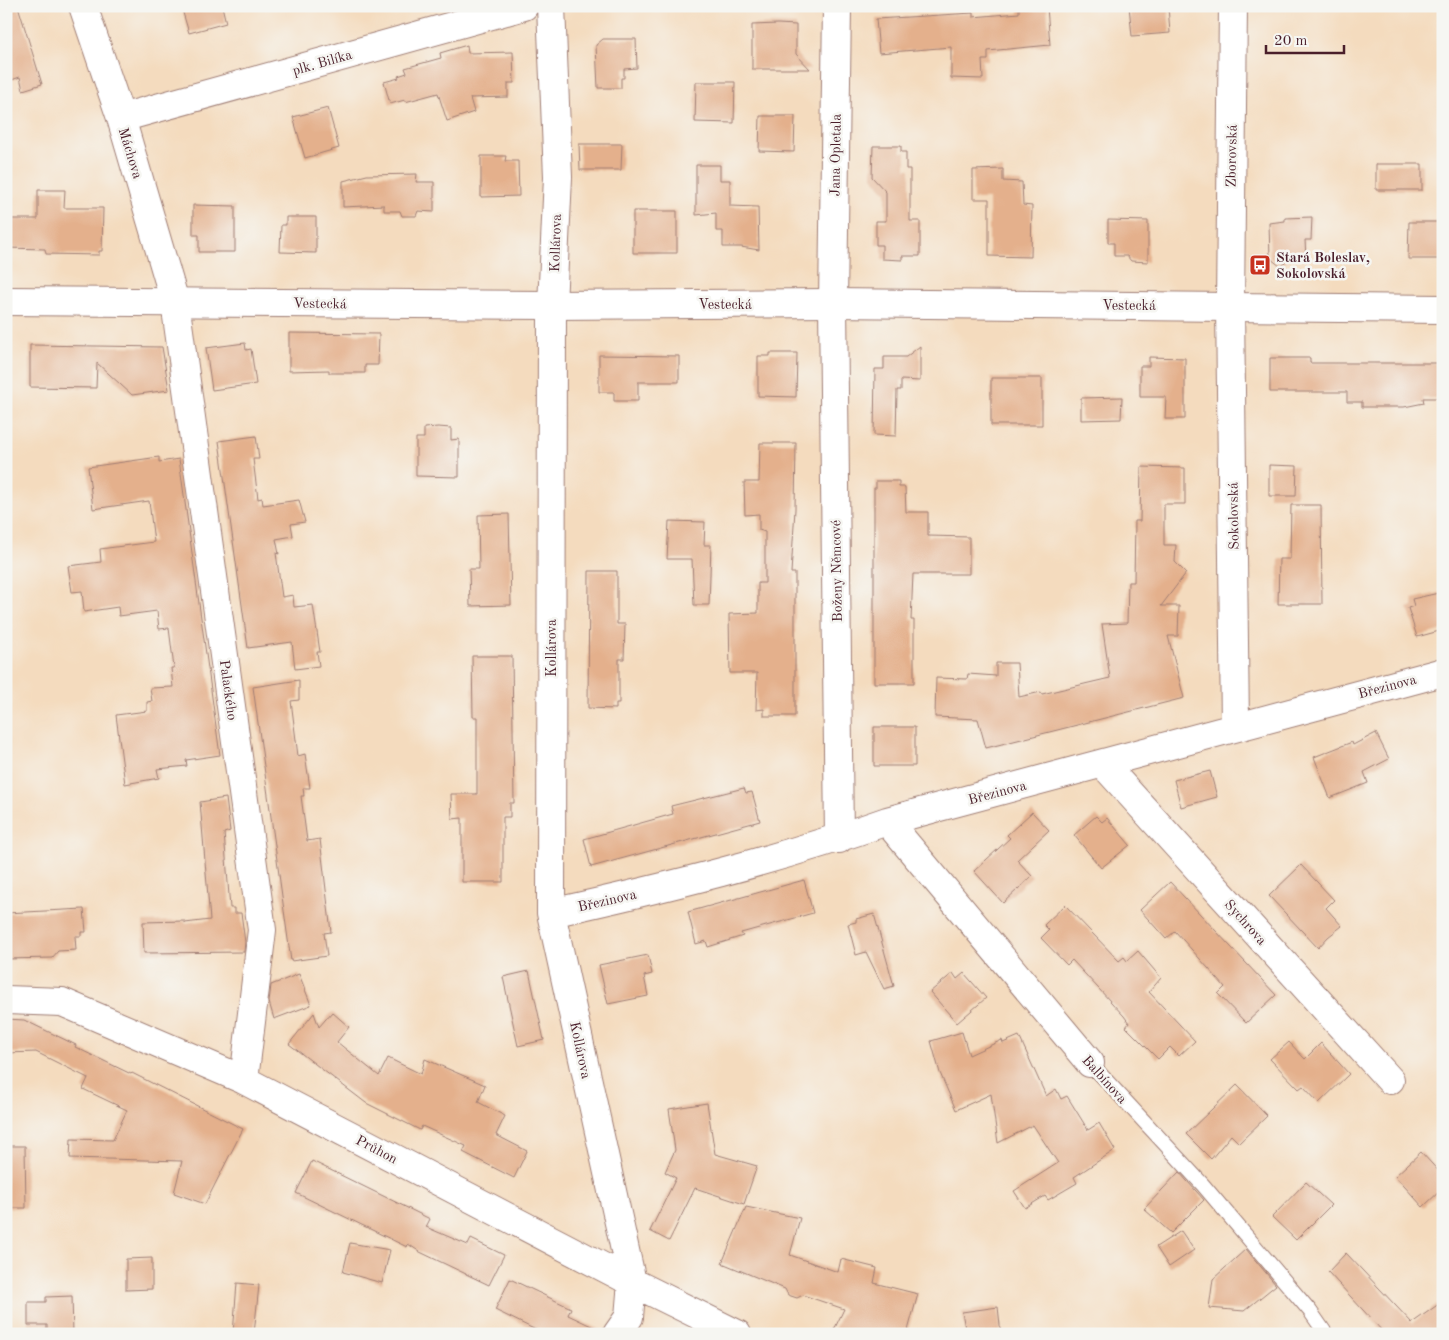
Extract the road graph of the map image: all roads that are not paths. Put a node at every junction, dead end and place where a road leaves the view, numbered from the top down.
1 (83, 6) edge
2 (524, 6) edge
3 (551, 6) edge
4 (837, 6) edge
5 (1233, 6) edge
6 (121, 118) junction
7 (6, 301) edge
8 (175, 302) junction
9 (833, 303) junction
10 (552, 305) junction
11 (1230, 306) junction
12 (1443, 309) edge
13 (1443, 672) edge
14 (1235, 726) junction
15 (1103, 764) junction
16 (887, 822) junction
17 (839, 839) junction
18 (551, 913) junction
19 (6, 1000) edge
20 (1090, 1063) joint
21 (244, 1080) junction
22 (1390, 1080) dead end
23 (632, 1282) junction
24 (617, 1334) edge
25 (737, 1334) edge
26 (1326, 1334) edge

1 - 6 street, Máchova
2 - 6 street, plk. Bilíka
3 - 10 street, Kollárova
4 - 9 street, Jana Opletala
5 - 11 street, Zborovská
6 - 8 street, Máchova
7 - 8 street, Vestecká
8 - 10 street, Vestecká
8 - 21 street, Palackého
9 - 10 street, Vestecká
9 - 11 street, Vestecká
9 - 17 street, Boženy Němcové
10 - 18 street, Kollárova
11 - 12 street, Vestecká
11 - 14 street, Sokolovská
13 - 14 street, Březinova
14 - 15 street, Březinova
15 - 16 street, Březinova
15 - 22 street, Sychrova
16 - 17 street, Březinova
16 - 20 street, Balbínova
17 - 18 street, Březinova
18 - 23 street, Kollárova
19 - 21 street, Průhon
20 - 26 lane, Balbínova
21 - 23 street, Průhon
23 - 24 street, Kollárova
23 - 25 street, Průhon

